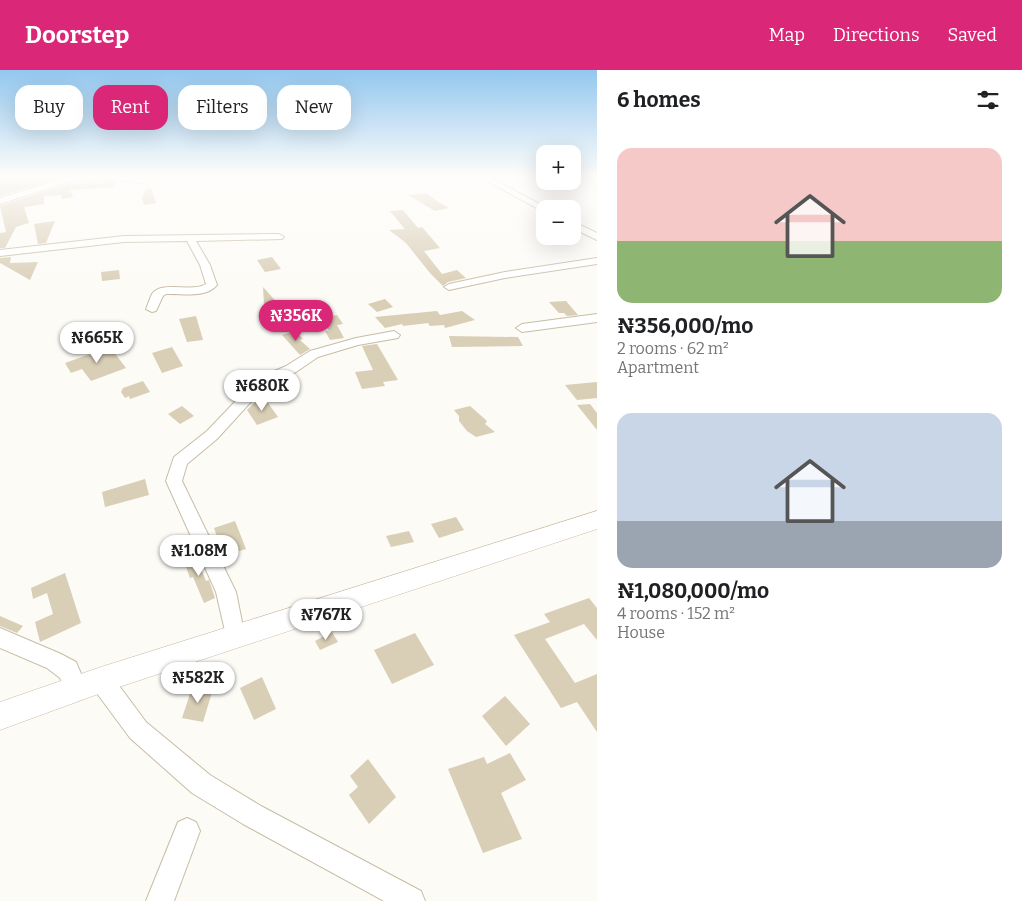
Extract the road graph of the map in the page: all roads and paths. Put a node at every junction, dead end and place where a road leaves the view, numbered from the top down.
1 (581, 229) edge
2 (280, 237) dead end
3 (597, 237) edge
4 (190, 238) junction
5 (0, 253) edge
6 (597, 261) edge
7 (450, 287) dead end
8 (152, 309) dead end
9 (597, 318) edge
10 (522, 328) dead end
11 (394, 335) dead end
12 (597, 520) edge
13 (236, 637) junction
14 (0, 638) edge
15 (101, 680) junction
16 (77, 690) junction
17 (0, 716) edge
18 (186, 831) dead end
19 (160, 901) edge
20 (411, 901) edge

1 - 3 street
2 - 4 street
4 - 5 street
4 - 8 street
6 - 7 street
9 - 10 street
11 - 13 street
12 - 13 main road
13 - 15 main road
14 - 16 street
15 - 16 main road
15 - 20 street
16 - 17 main road
18 - 19 street

